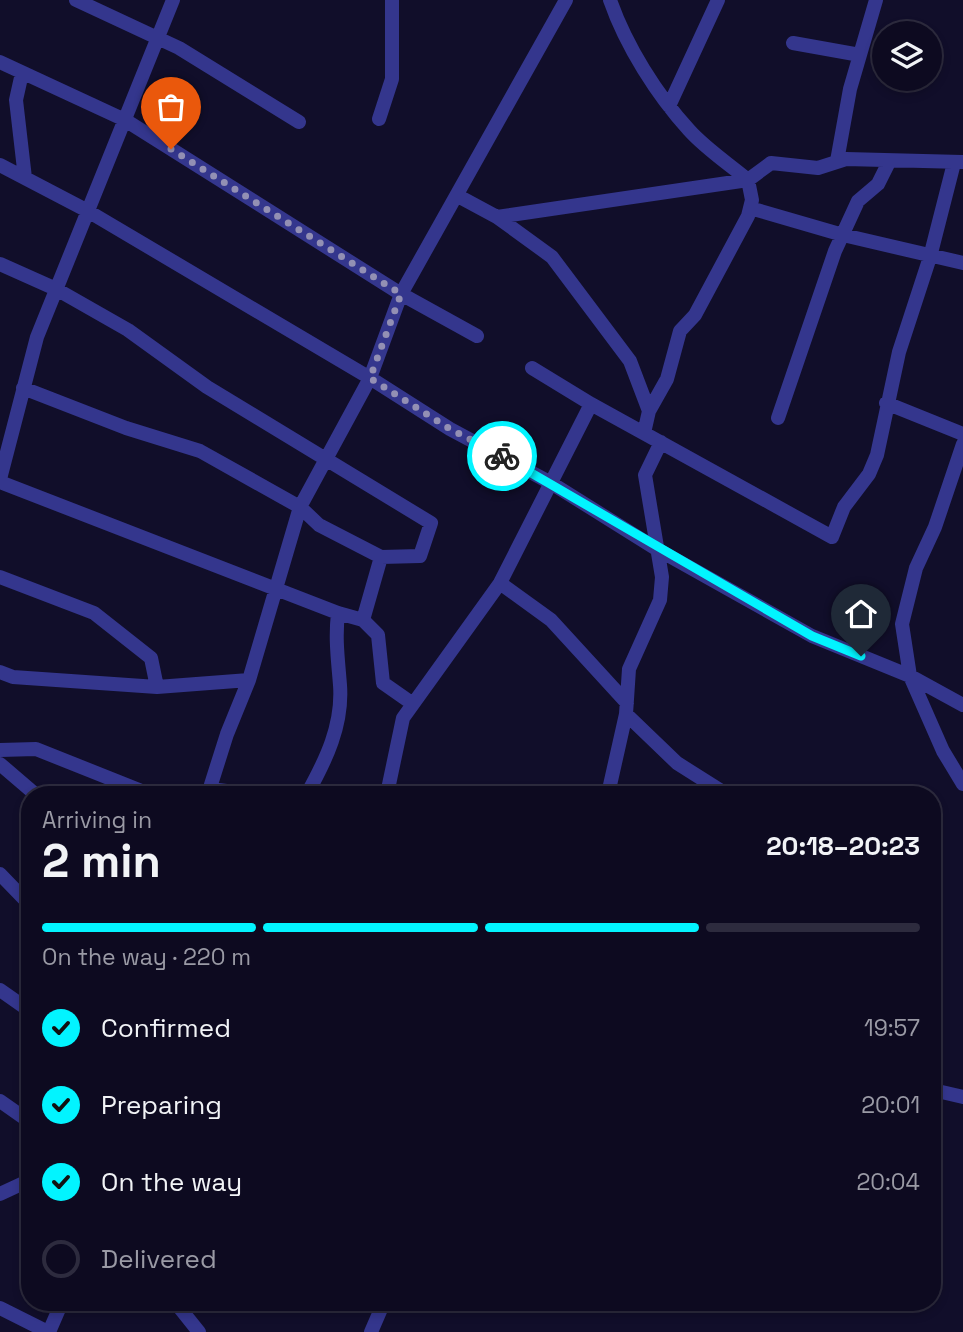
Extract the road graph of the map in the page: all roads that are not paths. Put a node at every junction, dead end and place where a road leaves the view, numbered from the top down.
1 (76, 0) edge
2 (173, 0) edge
3 (392, 0) edge
4 (566, 0) edge
5 (610, 0) edge
6 (718, 0) edge
7 (876, 0) edge
8 (158, 38) junction
9 (793, 43) dead end
10 (860, 55) junction
11 (0, 62) edge
12 (22, 73) junction
13 (669, 106) junction
14 (379, 119) dead end
15 (125, 120) junction
16 (299, 122) dead end
17 (837, 161) junction
18 (889, 162) junction
19 (958, 163) edge
20 (0, 165) edge
21 (25, 178) junction
22 (748, 180) junction
23 (458, 196) junction
24 (750, 208) junction
25 (86, 210) junction
26 (497, 217) junction
27 (843, 235) junction
28 (930, 257) junction
29 (0, 264) edge
30 (963, 264) edge
31 (56, 289) junction
32 (401, 294) junction
33 (477, 336) dead end
34 (532, 368) dead end
35 (370, 378) junction
36 (23, 388) junction
37 (886, 403) junction
38 (591, 404) junction
39 (649, 411) junction
40 (778, 418) dead end
41 (644, 433) junction
42 (963, 433) edge
43 (661, 442) junction
44 (963, 444) edge
45 (327, 461) junction
46 (0, 480) edge
47 (551, 483) junction
48 (300, 507) junction
49 (655, 548) junction
50 (381, 557) junction
51 (0, 577) edge
52 (500, 583) junction
53 (277, 588) junction
54 (338, 613) junction
55 (363, 620) junction
56 (0, 672) edge
57 (910, 676) junction
58 (248, 680) junction
59 (157, 687) junction
60 (413, 704) junction
61 (963, 705) edge
62 (626, 708) junction
63 (0, 750) edge
64 (0, 764) edge
65 (963, 784) edge
66 (26, 786) edge
67 (129, 786) edge
68 (211, 786) edge
69 (311, 786) edge
70 (389, 786) edge
71 (610, 786) edge
72 (713, 786) edge
73 (0, 874) edge
74 (21, 896) edge
75 (0, 990) edge
76 (21, 1005) edge
77 (941, 1092) edge
78 (963, 1097) edge
79 (0, 1101) edge
80 (21, 1116) edge
81 (21, 1185) edge
82 (0, 1194) edge
83 (0, 1308) edge
84 (58, 1311) edge
85 (182, 1311) edge
86 (380, 1311) edge
87 (48, 1332) edge
88 (198, 1332) edge
89 (371, 1332) edge

1 - 8 street
2 - 8 street
3 - 14 street
4 - 23 street
5 - 13 street
6 - 13 street
7 - 10 street
8 - 15 street
8 - 16 street
9 - 10 street
10 - 17 street
11 - 12 street
12 - 15 street
12 - 21 street
13 - 22 street
15 - 25 street
15 - 32 street
17 - 18 street
17 - 22 street
18 - 19 street
18 - 27 street
19 - 28 street
20 - 21 street
21 - 25 street
22 - 24 street
22 - 26 street
23 - 26 street
23 - 32 street
24 - 27 street
24 - 39 street
25 - 31 street
25 - 35 street
26 - 39 street
27 - 28 street
27 - 40 street
28 - 30 street
28 - 37 street
29 - 31 street
31 - 36 street
31 - 45 street
32 - 33 street
32 - 35 street
34 - 38 street
35 - 45 street
35 - 47 street
36 - 46 street
36 - 48 street
37 - 42 street
37 - 43 street
38 - 41 street
38 - 47 street
39 - 41 street
41 - 43 street
43 - 49 street
44 - 57 street
45 - 48 street
45 - 50 street
46 - 53 street
47 - 49 street
47 - 52 street
48 - 50 street
48 - 53 street
49 - 57 street
49 - 62 street
50 - 55 street
51 - 59 street
52 - 60 street
52 - 62 street
53 - 54 street
53 - 58 street
54 - 55 street
54 - 69 street
55 - 60 street
56 - 59 street
57 - 61 street
57 - 65 street
58 - 59 street
58 - 68 street
60 - 70 street
62 - 71 street
62 - 72 street
63 - 67 street
64 - 66 street
73 - 74 street
75 - 76 street
77 - 78 street
79 - 80 street
81 - 82 street
83 - 87 street
84 - 87 street
85 - 88 street
86 - 89 street

